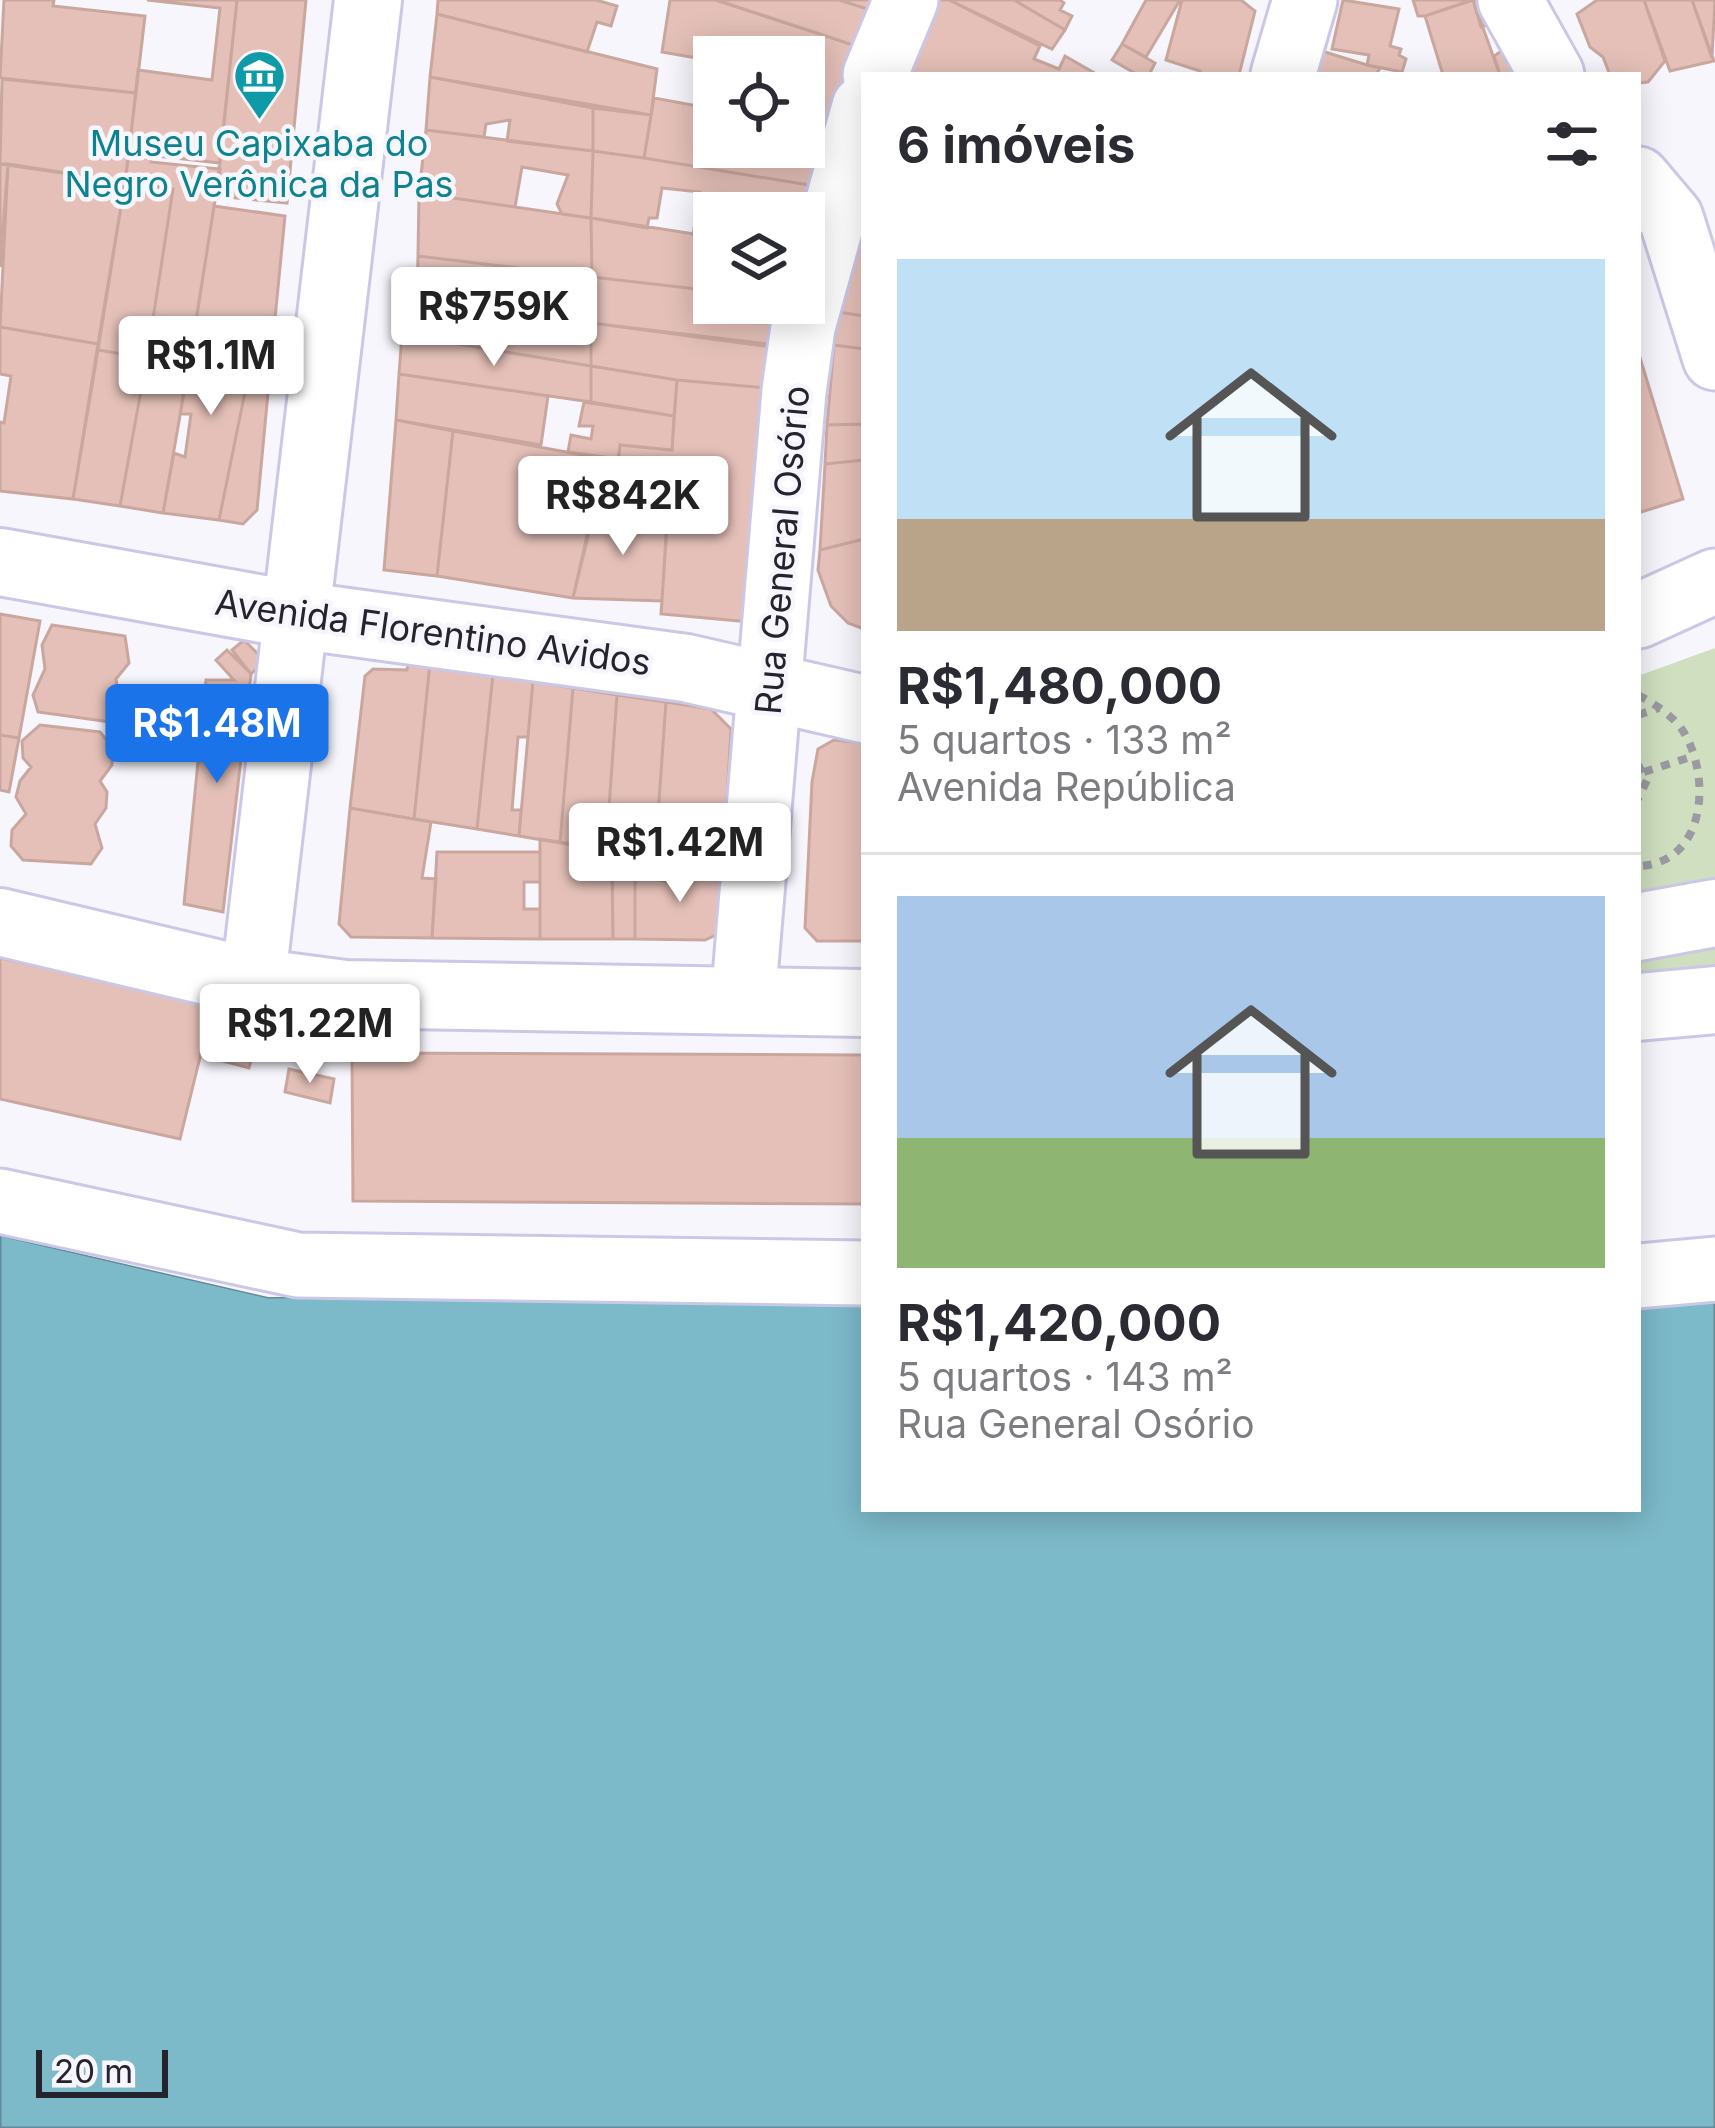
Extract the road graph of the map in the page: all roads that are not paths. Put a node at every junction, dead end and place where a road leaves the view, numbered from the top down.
1 (368, 0) edge
2 (906, 0) edge
3 (1305, 0) edge
4 (1510, 0) edge
5 (875, 72) edge
6 (1284, 72) edge
7 (1550, 72) edge
8 (861, 118) edge
9 (1675, 197) edge
10 (1704, 301) edge
11 (1715, 358) edge
12 (0, 562) edge
13 (1715, 580) edge
14 (296, 615) junction
15 (1641, 615) edge
16 (771, 686) junction
17 (861, 708) edge
18 (0, 922) edge
19 (253, 982) junction
20 (1715, 1000) edge
21 (743, 1001) junction
22 (861, 1003) edge
23 (1641, 1007) edge
24 (0, 1202) edge
25 (1715, 1269) edge
26 (861, 1273) edge
27 (1641, 1276) edge

1 - 14 main road
2 - 5 street
3 - 6 street
4 - 7 street
8 - 16 street, Rua General Osório
9 - 10 street
10 - 11 street
12 - 14 main road, Avenida Florentino Avidos
13 - 15 street
14 - 16 main road, Avenida Florentino Avidos
14 - 19 street
16 - 17 main road, Avenida Florentino Avidos
16 - 21 street, Rua General Osório
18 - 19 main road
19 - 21 main road
20 - 23 main road
21 - 22 main road
24 - 26 street
25 - 27 street

